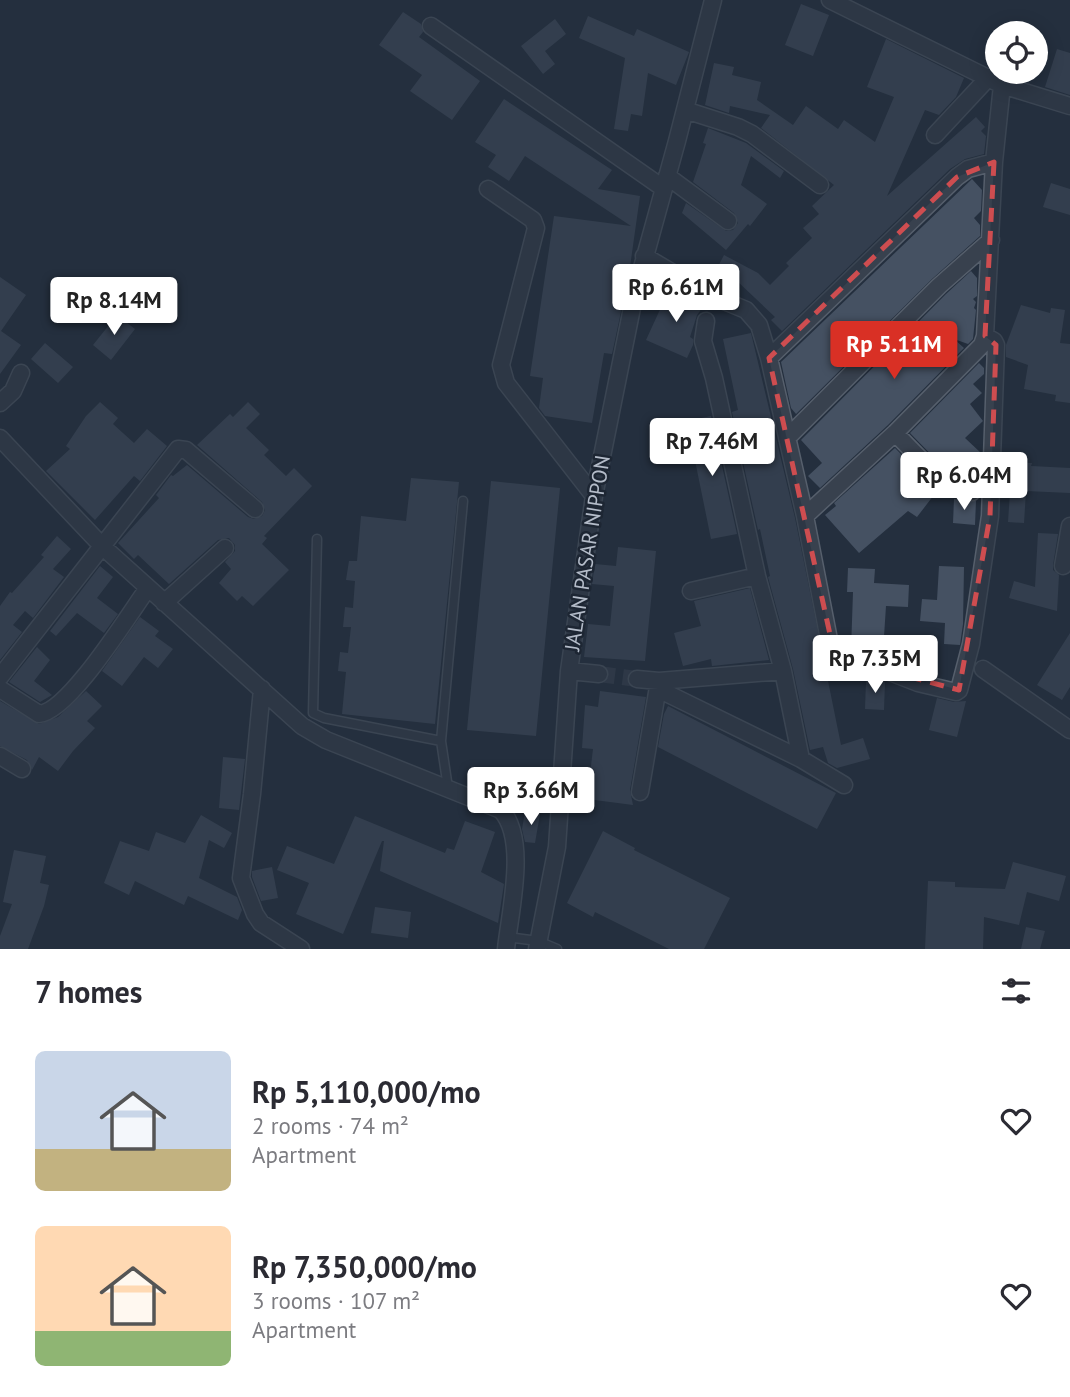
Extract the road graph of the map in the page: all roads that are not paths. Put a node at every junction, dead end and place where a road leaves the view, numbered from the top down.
1 (713, 0) edge
2 (830, 0) edge
3 (431, 26) dead end
4 (985, 76) edge
5 (992, 84) edge
6 (995, 84) edge
7 (1004, 84) edge
8 (1070, 106) edge
9 (685, 110) junction
10 (935, 135) dead end
11 (995, 162) junction
12 (665, 182) junction
13 (820, 185) dead end
14 (488, 189) dead end
15 (728, 222) dead end
16 (991, 240) junction
17 (644, 256) junction
18 (706, 321) dead end
19 (985, 336) junction
20 (769, 358) junction
21 (21, 373) dead end
22 (0, 403) edge
23 (895, 433) junction
24 (0, 438) edge
25 (787, 438) junction
26 (972, 492) dead end
27 (594, 496) junction
28 (463, 501) dead end
29 (255, 509) dead end
30 (805, 516) junction
31 (1070, 526) edge
32 (317, 539) dead end
33 (103, 547) junction
34 (225, 548) dead end
35 (1063, 566) dead end
36 (757, 576) junction
37 (148, 588) junction
38 (691, 591) dead end
39 (163, 603) junction
40 (983, 669) dead end
41 (569, 671) junction
42 (783, 671) junction
43 (598, 674) tunnel mouth
44 (0, 677) edge
45 (637, 679) tunnel mouth
46 (658, 685) junction
47 (0, 689) edge
48 (262, 689) junction
49 (1070, 730) edge
50 (441, 741) junction
51 (0, 756) edge
52 (801, 759) junction
53 (22, 769) dead end
54 (844, 785) dead end
55 (448, 791) junction
56 (640, 792) dead end
57 (507, 943) edge
58 (537, 945) edge
59 (301, 949) edge
60 (557, 949) edge

1 - 9 street, JALAN PASAR NIPPON
2 - 4 street
3 - 12 street
5 - 10 street
6 - 11 street
7 - 8 street
9 - 12 street, JALAN PASAR NIPPON
9 - 13 street
11 - 16 street
11 - 20 street
12 - 15 street
12 - 17 street, JALAN PASAR NIPPON
14 - 27 street
16 - 19 street
16 - 25 street
17 - 20 street
17 - 27 street, JALAN PASAR NIPPON
18 - 36 street
19 - 23 street
19 - 30 street
20 - 25 street
21 - 22 street
23 - 26 street
23 - 30 street
24 - 33 street
25 - 30 street
27 - 41 street, JALAN PASAR NIPPON
28 - 50 lane
29 - 33 street
31 - 35 street
32 - 50 lane
33 - 37 street
33 - 44 street
34 - 39 street
36 - 38 street
36 - 42 street
37 - 39 street
37 - 47 street
39 - 48 street
40 - 49 street
41 - 43 street
41 - 58 street, JALAN PASAR NIPPON
42 - 46 street
42 - 52 street
45 - 46 street
46 - 52 street
46 - 56 street
48 - 55 street
48 - 59 street
50 - 55 lane
51 - 53 street
52 - 54 street
55 - 57 street
57 - 58 lane
58 - 60 lane

